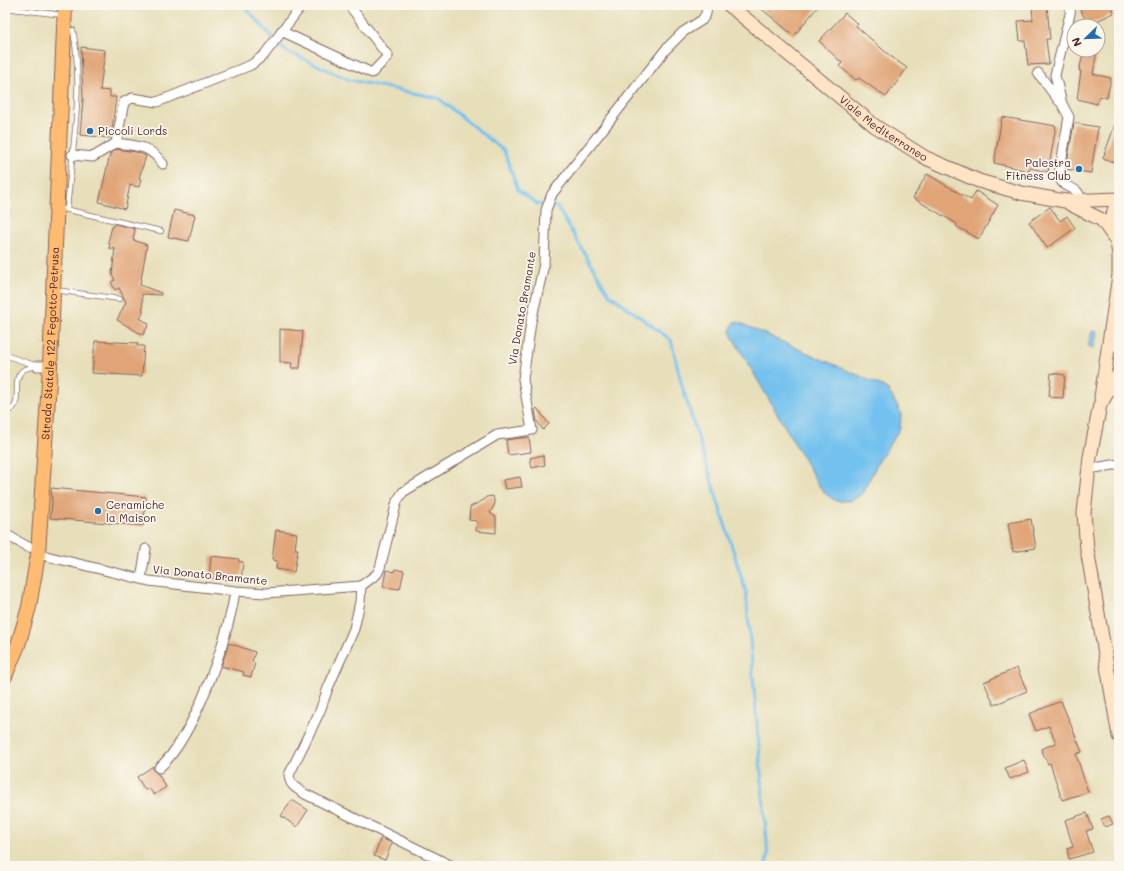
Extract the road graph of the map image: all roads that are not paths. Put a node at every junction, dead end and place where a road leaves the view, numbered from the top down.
1 (302, 5) edge
2 (349, 5) edge
3 (707, 5) edge
4 (729, 5) edge
5 (1071, 5) edge
6 (5, 8) edge
7 (65, 10) edge
8 (73, 30) dead end
9 (281, 31) junction
10 (1038, 73) dead end
11 (1062, 104) junction
12 (116, 143) junction
13 (72, 155) junction
14 (163, 164) dead end
15 (1119, 192) edge
16 (1119, 199) edge
17 (1103, 200) junction
18 (1065, 201) junction
19 (1082, 202) junction
20 (1119, 202) edge
21 (62, 209) junction
22 (161, 231) dead end
23 (1115, 231) edge
24 (1119, 274) edge
25 (53, 290) junction
26 (120, 299) dead end
27 (1111, 334) junction
28 (1119, 349) edge
29 (5, 355) edge
30 (43, 366) junction
31 (1117, 379) edge
32 (1100, 405) junction
33 (5, 411) edge
34 (1119, 464) edge
35 (1088, 468) junction
36 (5, 534) edge
37 (146, 549) dead end
38 (38, 551) junction
39 (141, 579) junction
40 (362, 586) junction
41 (235, 591) junction
42 (5, 676) edge
43 (1119, 736) edge
44 (159, 768) dead end
45 (452, 866) edge

1 - 9 street
2 - 9 street
3 - 40 street, Via Donato Bramante
4 - 18 street, Viale Mediterraneo
5 - 11 street
6 - 7 lane
7 - 21 main road, Strada Statale 122 Fegotto-Petrusa
8 - 13 lane
9 - 12 street
10 - 11 street
11 - 19 street
12 - 13 street
12 - 14 street
13 - 21 lane
15 - 17 street
16 - 17 street, Viale Mediterraneo
17 - 19 street, Viale Mediterraneo
18 - 19 street, Viale Mediterraneo
18 - 23 street, Viale Mediterraneo
20 - 23 street
21 - 22 lane
21 - 25 main road, Strada Statale 122 Fegotto-Petrusa
23 - 24 street
24 - 27 street
25 - 26 lane
25 - 30 main road, Strada Statale 122 Fegotto-Petrusa
27 - 28 street
27 - 32 street
29 - 30 lane
30 - 33 lane
30 - 38 main road, Strada Statale 122 Fegotto-Petrusa
31 - 32 street
32 - 35 street
34 - 35 street
35 - 43 street
36 - 38 street, Via Donato Bramante
37 - 39 street
38 - 39 street, Via Donato Bramante
38 - 42 main road, Strada Statale 122 Fegotto-Petrusa
39 - 41 street, Via Donato Bramante
40 - 41 street, Via Donato Bramante
40 - 45 street
41 - 44 street

